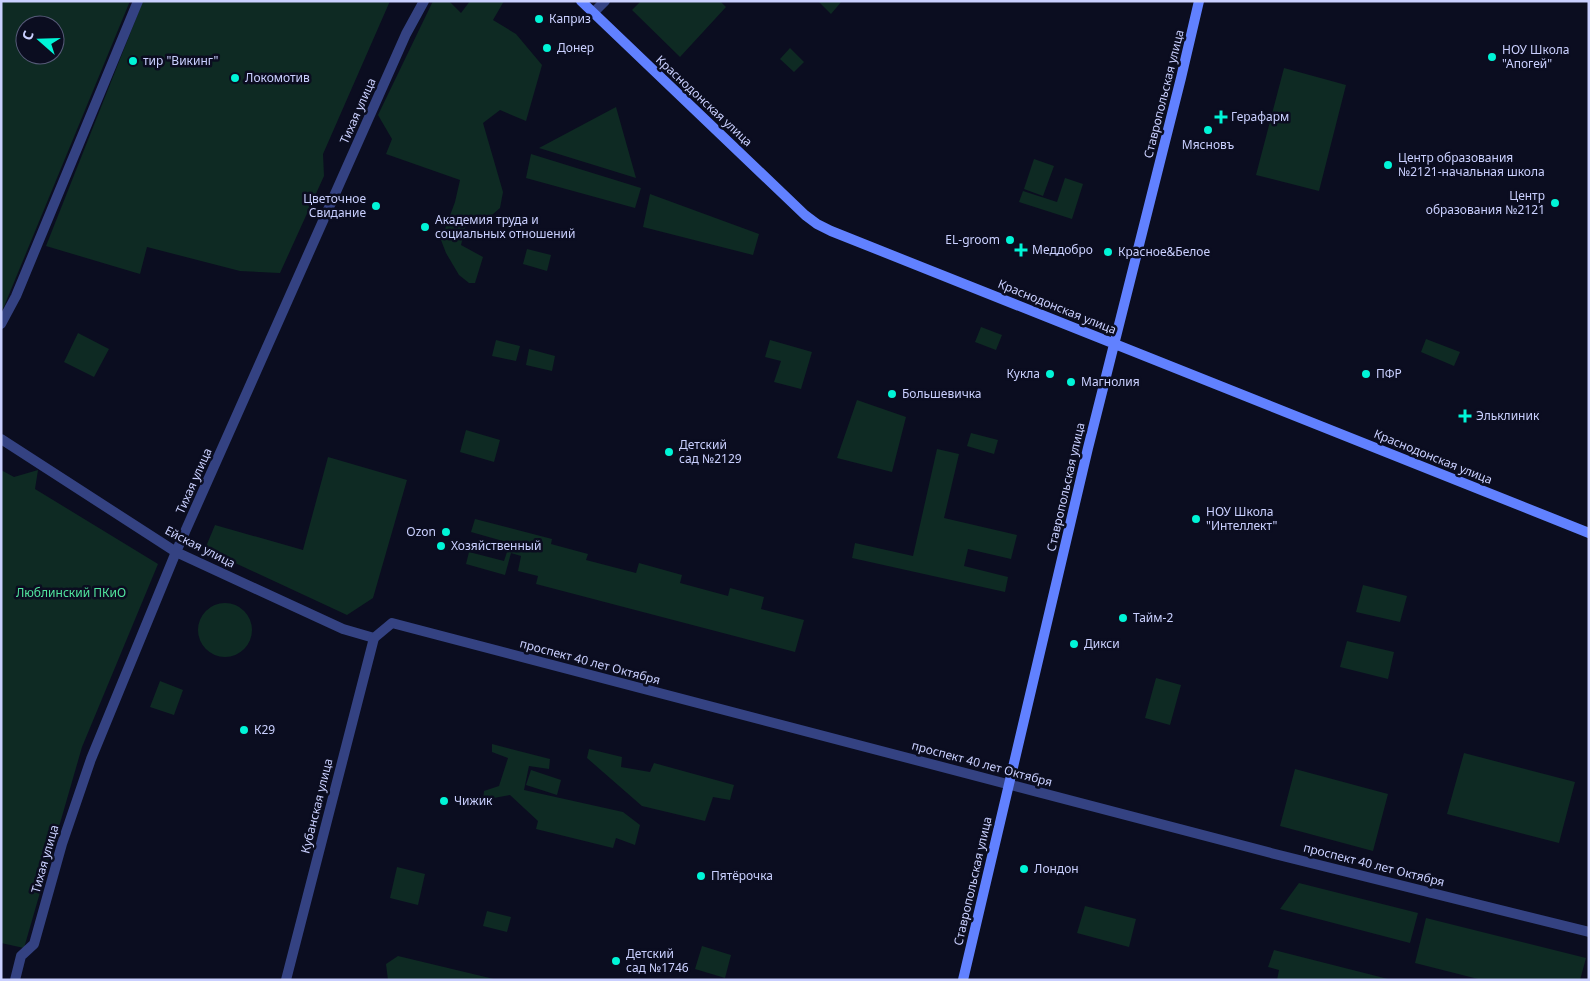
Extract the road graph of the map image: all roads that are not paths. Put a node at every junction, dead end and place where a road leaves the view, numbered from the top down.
1 (138, 1) edge
2 (424, 1) edge
3 (581, 1) edge
4 (605, 1) edge
5 (1199, 1) edge
6 (593, 13) junction
7 (1, 324) edge
8 (1113, 344) junction
9 (1, 439) edge
10 (1589, 533) edge
11 (176, 552) junction
12 (374, 638) junction
13 (1008, 784) junction
14 (1589, 932) edge
15 (15, 980) edge
16 (286, 980) edge
17 (963, 980) edge

1 - 7 street
2 - 11 street, Тихая улица
3 - 6 main road, Краснодонская улица
4 - 6 street
5 - 8 main road, Ставропольская улица
6 - 8 main road, Краснодонская улица
8 - 10 main road, Краснодонская улица
8 - 13 main road, Ставропольская улица
9 - 11 street, Ейская улица
11 - 12 street, Ейская улица
11 - 15 street, Тихая улица
12 - 13 street, проспект 40 лет Октября
12 - 16 street, Кубанская улица
13 - 14 street, проспект 40 лет Октября
13 - 17 main road, Ставропольская улица

